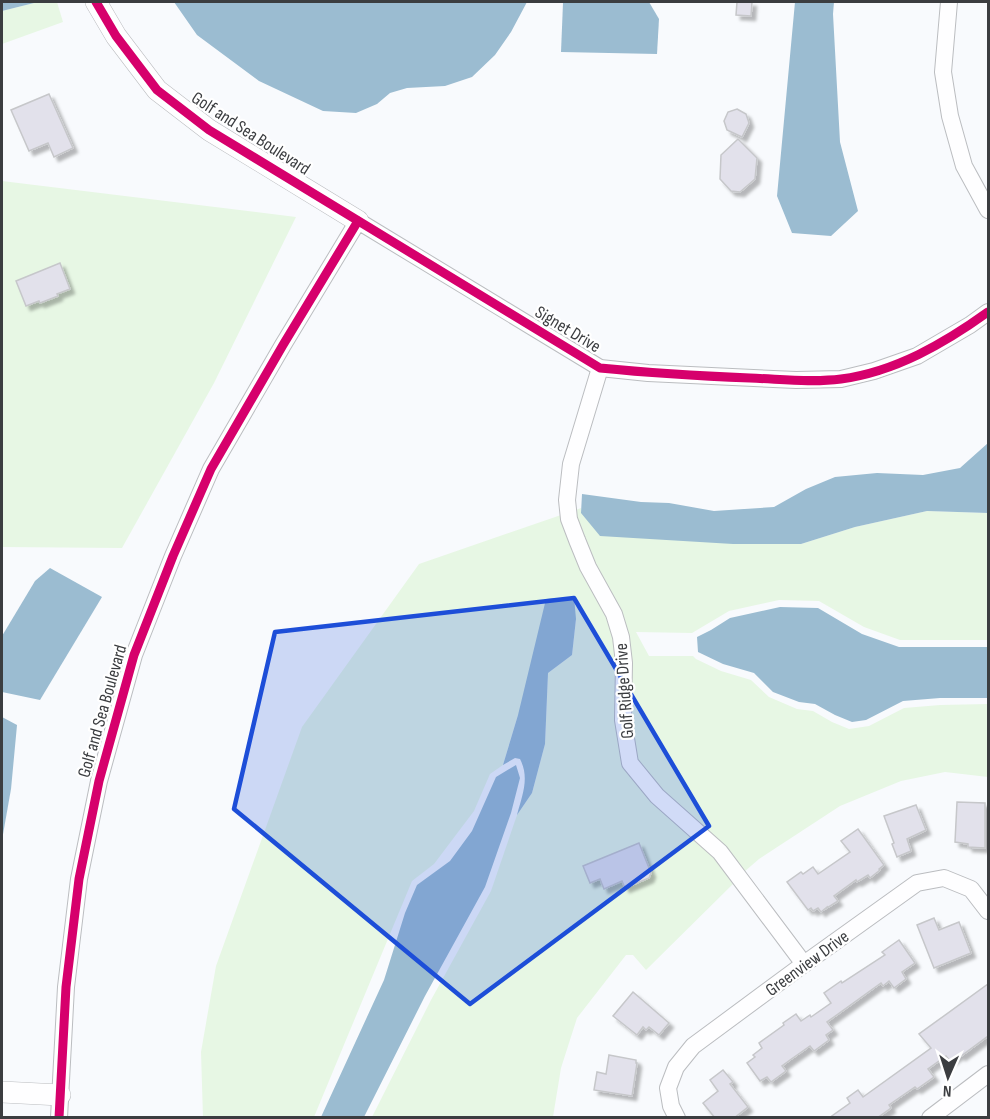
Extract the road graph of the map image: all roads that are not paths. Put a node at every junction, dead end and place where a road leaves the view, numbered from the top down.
1 (96, 2) edge
2 (949, 2) edge
3 (988, 210) edge
4 (358, 221) junction
5 (988, 312) edge
6 (600, 368) junction
7 (988, 911) edge
8 (804, 964) junction
9 (988, 1074) edge
10 (2, 1092) edge
11 (60, 1095) junction
12 (59, 1118) edge
13 (677, 1118) edge
14 (930, 1118) edge

1 - 4 street, Golf and Sea Boulevard
2 - 3 street
4 - 6 street, Signet Drive
4 - 11 street, Golf and Sea Boulevard
5 - 6 street, Signet Drive
6 - 8 street, Golf Ridge Drive
7 - 8 street, Greenview Drive
8 - 13 street, Greenview Drive
9 - 14 street
10 - 11 street
11 - 12 street, Golf and Sea Boulevard

